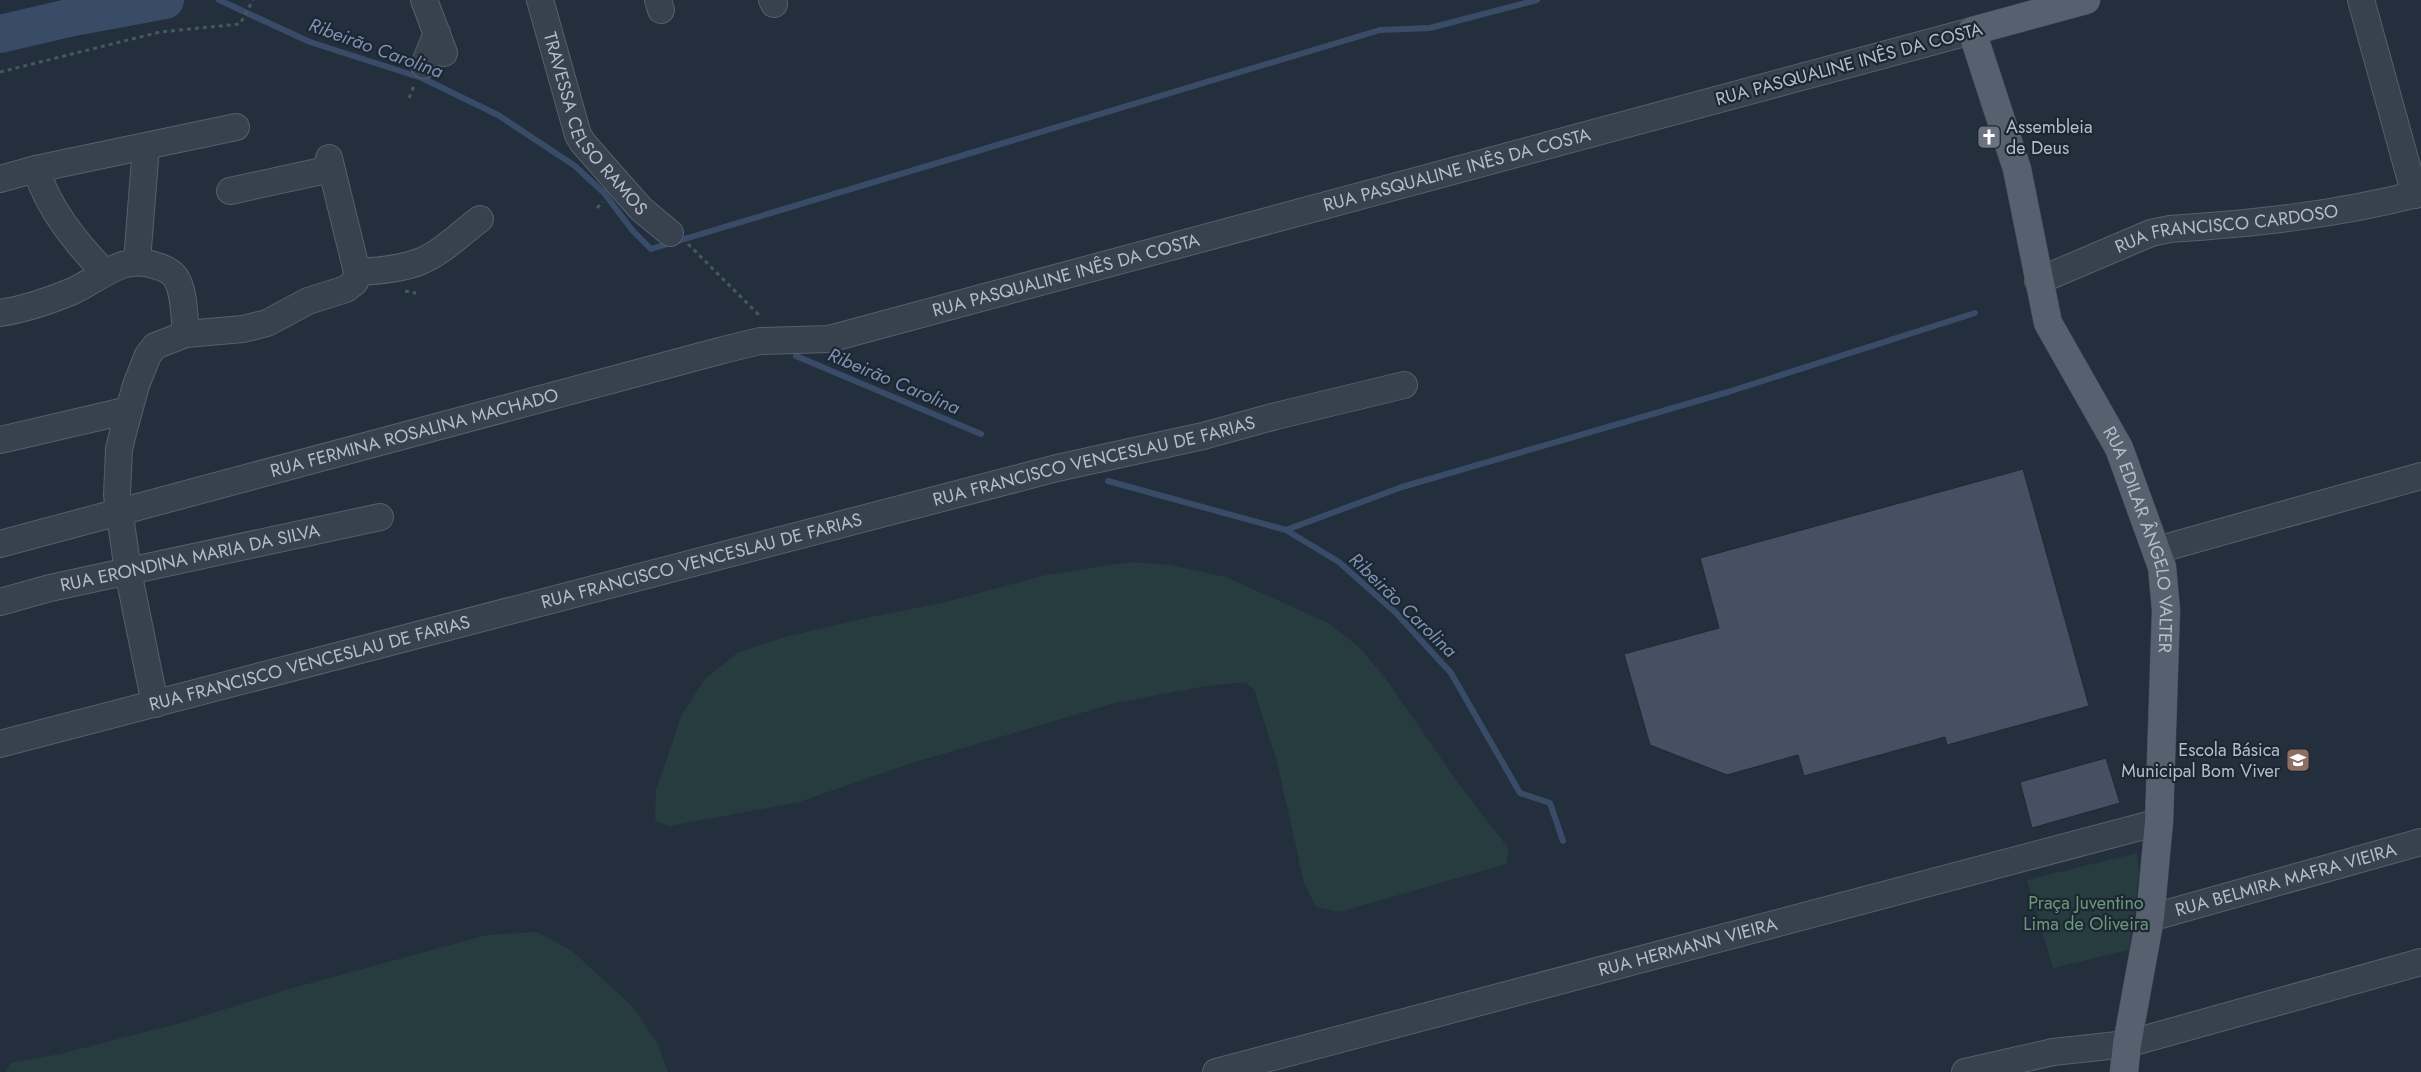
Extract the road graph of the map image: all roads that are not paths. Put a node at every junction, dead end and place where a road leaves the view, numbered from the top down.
1 (424, 0) edge
2 (540, 0) edge
3 (2086, 0) edge
4 (2361, 0) edge
5 (1972, 31) junction
6 (435, 50) dead end
7 (236, 127) dead end
8 (146, 147) junction
9 (36, 169) junction
10 (0, 179) edge
11 (230, 191) dead end
12 (2418, 194) edge
13 (480, 219) dead end
14 (670, 234) dead end
15 (137, 261) junction
16 (104, 272) junction
17 (357, 272) junction
18 (2038, 281) junction
19 (0, 313) edge
20 (186, 334) junction
21 (830, 339) joint
22 (1404, 385) dead end
23 (129, 410) junction
24 (0, 440) edge
25 (2421, 476) edge
26 (120, 511) junction
27 (380, 517) dead end
28 (0, 544) edge
29 (2157, 550) junction
30 (128, 570) junction
31 (0, 602) edge
32 (155, 704) junction
33 (0, 744) edge
34 (2159, 822) junction
35 (2421, 842) edge
36 (2150, 918) junction
37 (2421, 962) edge
38 (2127, 1044) junction
39 (1216, 1072) edge
40 (1965, 1072) edge
41 (2124, 1072) edge

1 - 6 street
2 - 14 street, TRAVESSA CELSO RAMOS
3 - 5 main road, RUA PASQUALINE INÊS DA COSTA
4 - 12 street
5 - 18 main road, RUA EDILAR ÂNGELO VALTER
5 - 21 street, RUA PASQUALINE INÊS DA COSTA
7 - 8 street
8 - 9 street
8 - 15 street
9 - 10 street
9 - 16 street
11 - 17 street
12 - 18 street, RUA FRANCISCO CARDOSO
13 - 17 street
15 - 16 street
15 - 20 street
16 - 19 street
17 - 20 street
18 - 29 main road, RUA EDILAR ÂNGELO VALTER
20 - 23 street
21 - 26 street, RUA FERMINA ROSALINA MACHADO
22 - 32 street, RUA FRANCISCO VENCESLAU DE FARIAS
23 - 24 street
23 - 26 street
25 - 29 street
26 - 28 street, RUA FERMINA ROSALINA MACHADO
26 - 30 street
27 - 30 street, RUA ERONDINA MARIA DA SILVA
29 - 34 main road, RUA EDILAR ÂNGELO VALTER
30 - 31 street, RUA ERONDINA MARIA DA SILVA
30 - 32 street
32 - 33 street, RUA FRANCISCO VENCESLAU DE FARIAS
34 - 36 main road, RUA EDILAR ÂNGELO VALTER
34 - 39 street, RUA HERMANN VIEIRA
35 - 36 street, RUA BELMIRA MAFRA VIEIRA
36 - 38 main road, RUA EDILAR ÂNGELO VALTER
37 - 38 street
38 - 40 street
38 - 41 main road, RUA EDILAR ÂNGELO VALTER

